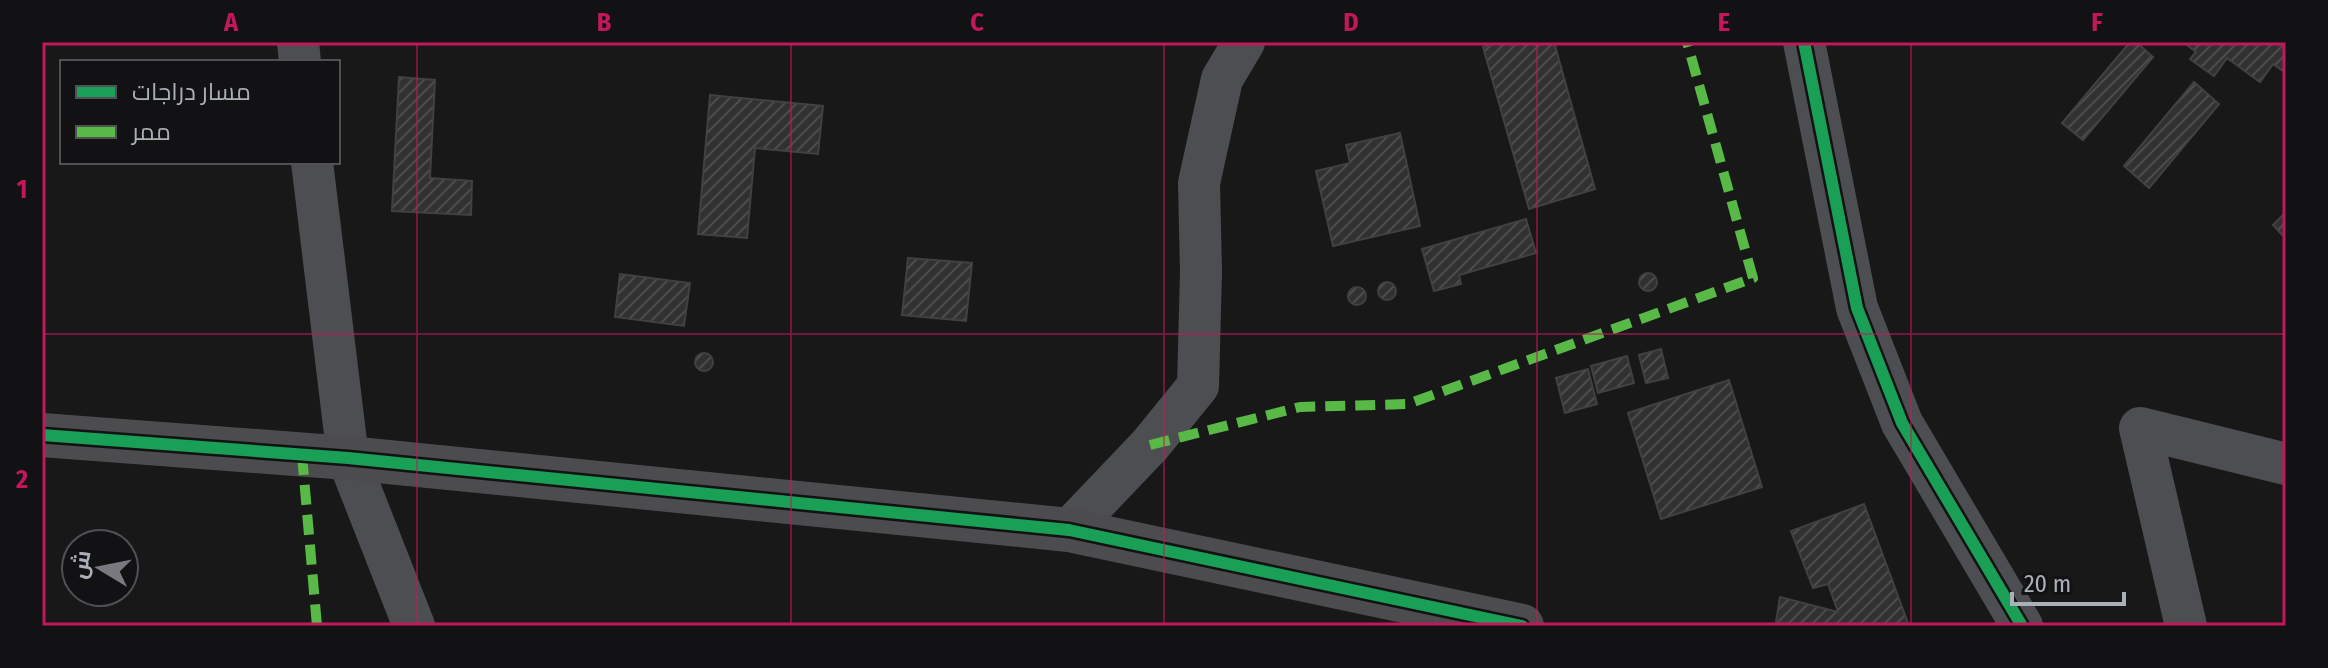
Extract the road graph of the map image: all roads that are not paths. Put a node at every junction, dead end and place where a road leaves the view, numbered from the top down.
1 (1244, 42) edge
2 (1804, 42) edge
3 (312, 164) edge
4 (42, 435) edge
5 (348, 458) junction
6 (2286, 464) edge
7 (1069, 530) junction
8 (414, 626) edge
9 (1522, 626) edge
10 (2022, 626) edge
11 (2186, 626) edge

1 - 7 street
2 - 10 street
3 - 5 street
4 - 5 street
5 - 7 street
5 - 8 street
6 - 11 street
7 - 9 street

